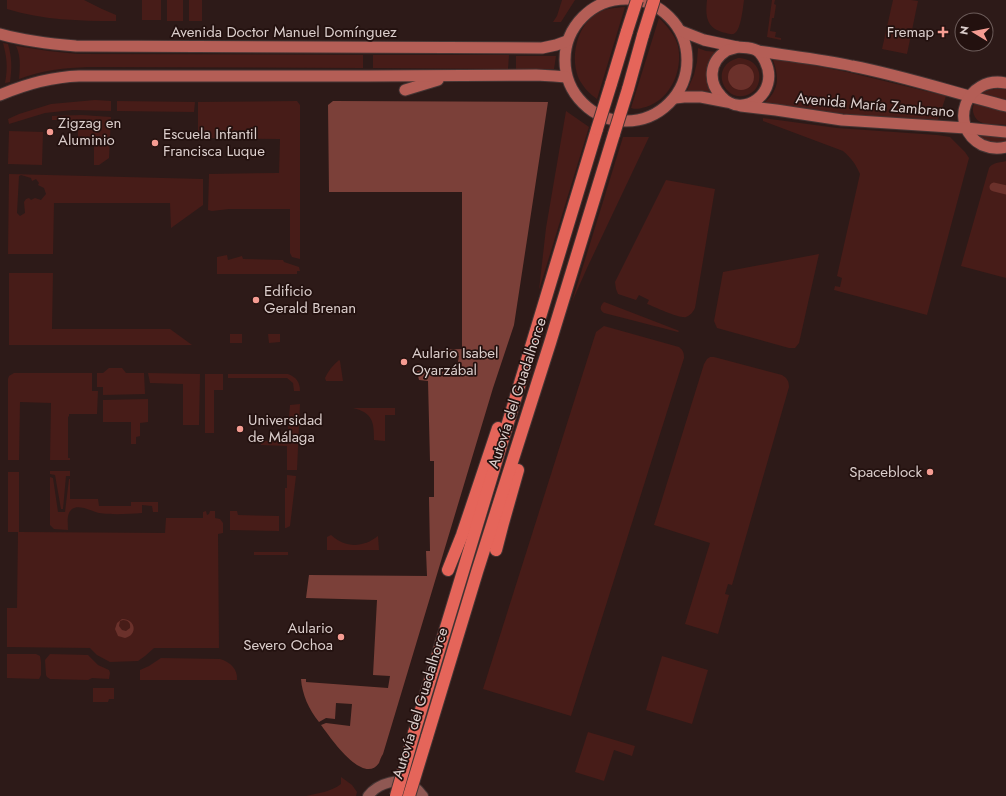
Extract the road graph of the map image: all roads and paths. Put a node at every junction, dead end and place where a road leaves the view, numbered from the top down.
1 (637, 0) edge
2 (654, 0) edge
3 (681, 31) junction
4 (0, 34) edge
5 (567, 41) junction
6 (738, 47) junction
7 (758, 51) junction
8 (452, 76) junction
9 (566, 77) junction
10 (1006, 83) edge
11 (405, 90) dead end
12 (0, 95) edge
13 (969, 97) junction
14 (675, 98) junction
15 (730, 103) junction
16 (741, 106) junction
17 (1006, 106) edge
18 (966, 128) junction
19 (1006, 132) edge
20 (1006, 147) edge
21 (548, 291) junction
22 (550, 343) junction
23 (496, 550) dead end
24 (448, 570) dead end
25 (368, 796) edge
26 (396, 796) edge
27 (409, 796) edge
28 (423, 796) edge

1 - 21 highway, Autovía del Guadalhorce, bridge
2 - 22 highway, Autovía del Guadalhorce, bridge
3 - 5 main road
3 - 6 main road
3 - 14 main road
4 - 5 main road, Avenida Doctor Manuel Domínguez
5 - 9 main road
6 - 7 main road
6 - 15 main road
7 - 13 main road, Avenida María Zambrano
7 - 16 main road
8 - 9 main road
8 - 11 main road
8 - 12 main road
9 - 14 main road
10 - 13 main road
13 - 17 main road, Avenida María Zambrano
13 - 18 main road
14 - 15 main road
15 - 16 main road
16 - 18 main road, Avenida María Zambrano
18 - 19 main road, Avenida María Zambrano
18 - 20 main road
21 - 24 highway
21 - 26 highway, Autovía del Guadalhorce, bridge
22 - 23 highway
22 - 27 highway, Autovía del Guadalhorce, bridge
25 - 28 main road

